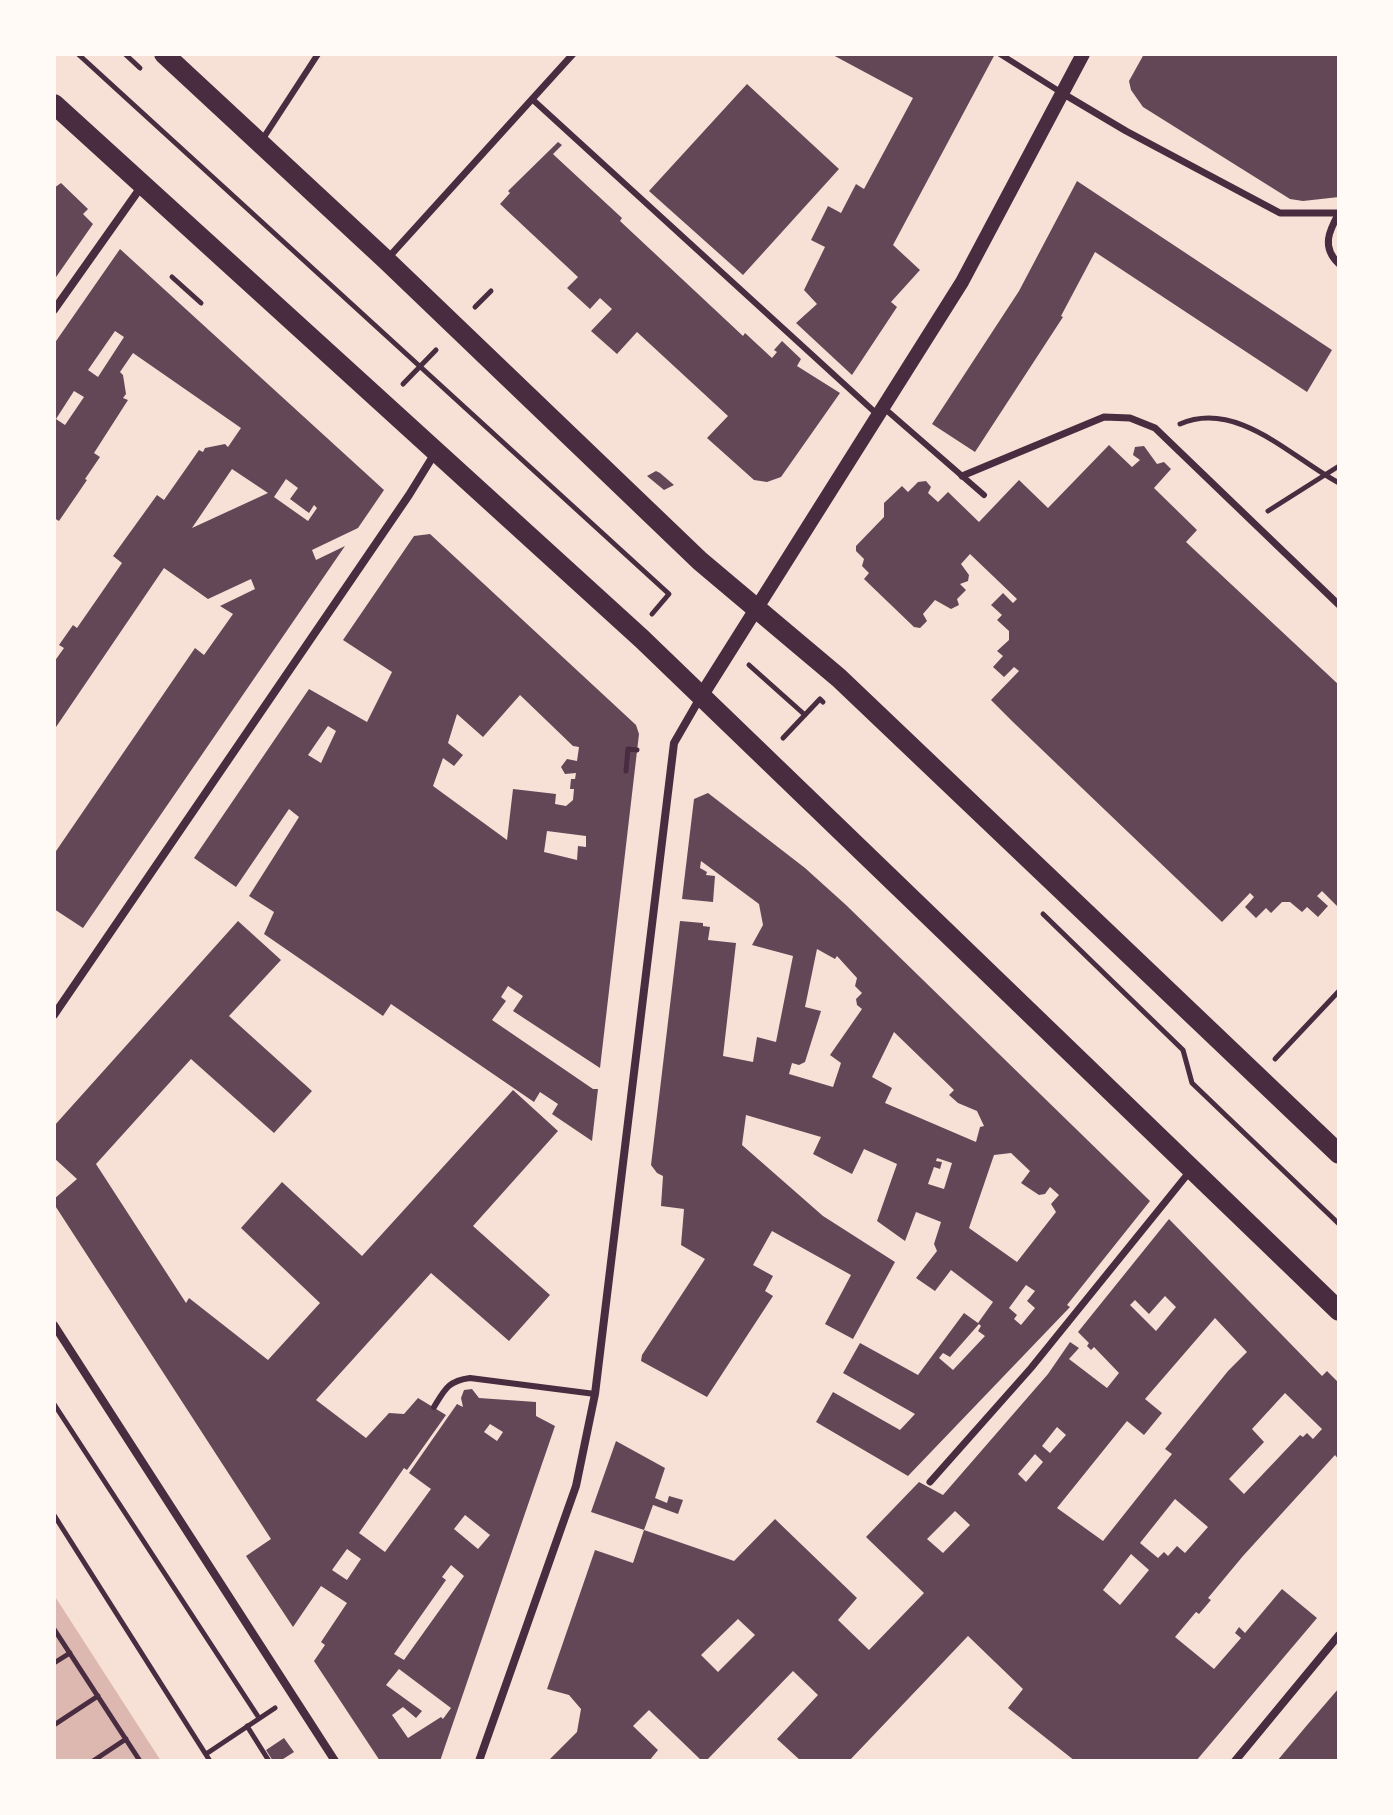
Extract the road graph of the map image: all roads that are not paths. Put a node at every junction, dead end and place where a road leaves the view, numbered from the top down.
1 (164, 54) edge
2 (318, 54) edge
3 (573, 54) edge
4 (1000, 54) edge
5 (1083, 54) edge
6 (1062, 93) junction
7 (532, 99) junction
8 (54, 104) edge
9 (260, 143) junction
10 (141, 186) junction
11 (1339, 213) edge
12 (386, 260) junction
13 (1339, 264) edge
14 (54, 310) edge
15 (882, 413) junction
16 (435, 453) junction
17 (962, 476) junction
18 (984, 495) dead end
19 (1339, 605) edge
20 (758, 609) junction
21 (700, 698) junction
22 (54, 1015) edge
23 (1339, 1154) edge
24 (1193, 1168) junction
25 (1339, 1311) edge
26 (54, 1325) edge
27 (595, 1394) junction
28 (434, 1407) dead end
29 (930, 1482) dead end
30 (1339, 1635) edge
31 (335, 1761) edge
32 (479, 1761) edge
33 (1235, 1761) edge

1 - 9 main road
2 - 9 lane
3 - 7 street
4 - 6 lane
5 - 6 street
6 - 11 street
6 - 15 street
7 - 12 street
7 - 15 lane
8 - 10 main road
9 - 12 main road
10 - 14 street
10 - 16 main road
11 - 13 street
12 - 20 main road
15 - 17 lane
15 - 20 street
16 - 21 main road
16 - 22 street
17 - 18 lane
17 - 19 street
20 - 21 street
20 - 23 main road
21 - 24 main road
21 - 27 street
24 - 25 main road
24 - 29 street
26 - 31 street
27 - 28 lane
27 - 32 street
30 - 33 street

